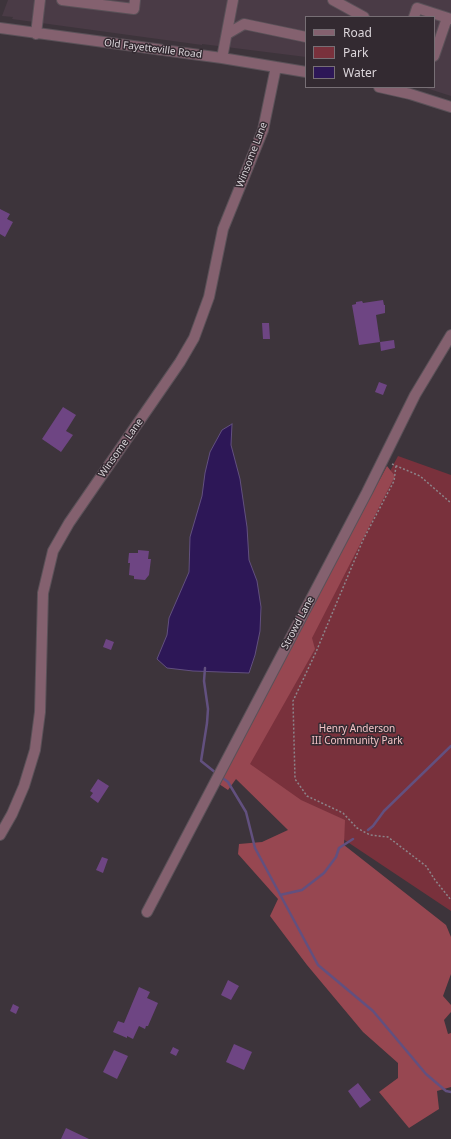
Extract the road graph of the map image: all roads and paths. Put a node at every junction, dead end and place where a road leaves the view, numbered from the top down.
1 (40, 0) edge
2 (62, 0) edge
3 (135, 0) edge
4 (333, 0) edge
5 (232, 5) edge
6 (362, 16) edge
7 (414, 16) edge
8 (449, 19) edge
9 (244, 24) junction
10 (0, 28) edge
11 (36, 34) junction
12 (227, 34) junction
13 (305, 37) edge
14 (435, 54) edge
15 (222, 58) junction
16 (276, 67) junction
17 (305, 72) edge
18 (383, 88) edge
19 (451, 107) edge
20 (451, 335) edge
21 (384, 459) junction
22 (396, 466) junction
23 (451, 503) edge
24 (0, 835) edge
25 (451, 900) edge
26 (147, 912) dead end

1 - 11 street
2 - 3 street
4 - 6 street
5 - 9 street
5 - 12 street
7 - 8 street
8 - 14 street
9 - 12 street
9 - 13 street
10 - 11 street, Old Fayetteville Road
11 - 15 street, Old Fayetteville Road
12 - 15 street
15 - 16 street, Old Fayetteville Road
16 - 17 street, Old Fayetteville Road
16 - 24 street, Winsome Lane
18 - 19 street
20 - 21 street, Strowd Lane
21 - 22 path
21 - 26 street, Strowd Lane
22 - 23 path
22 - 25 path

